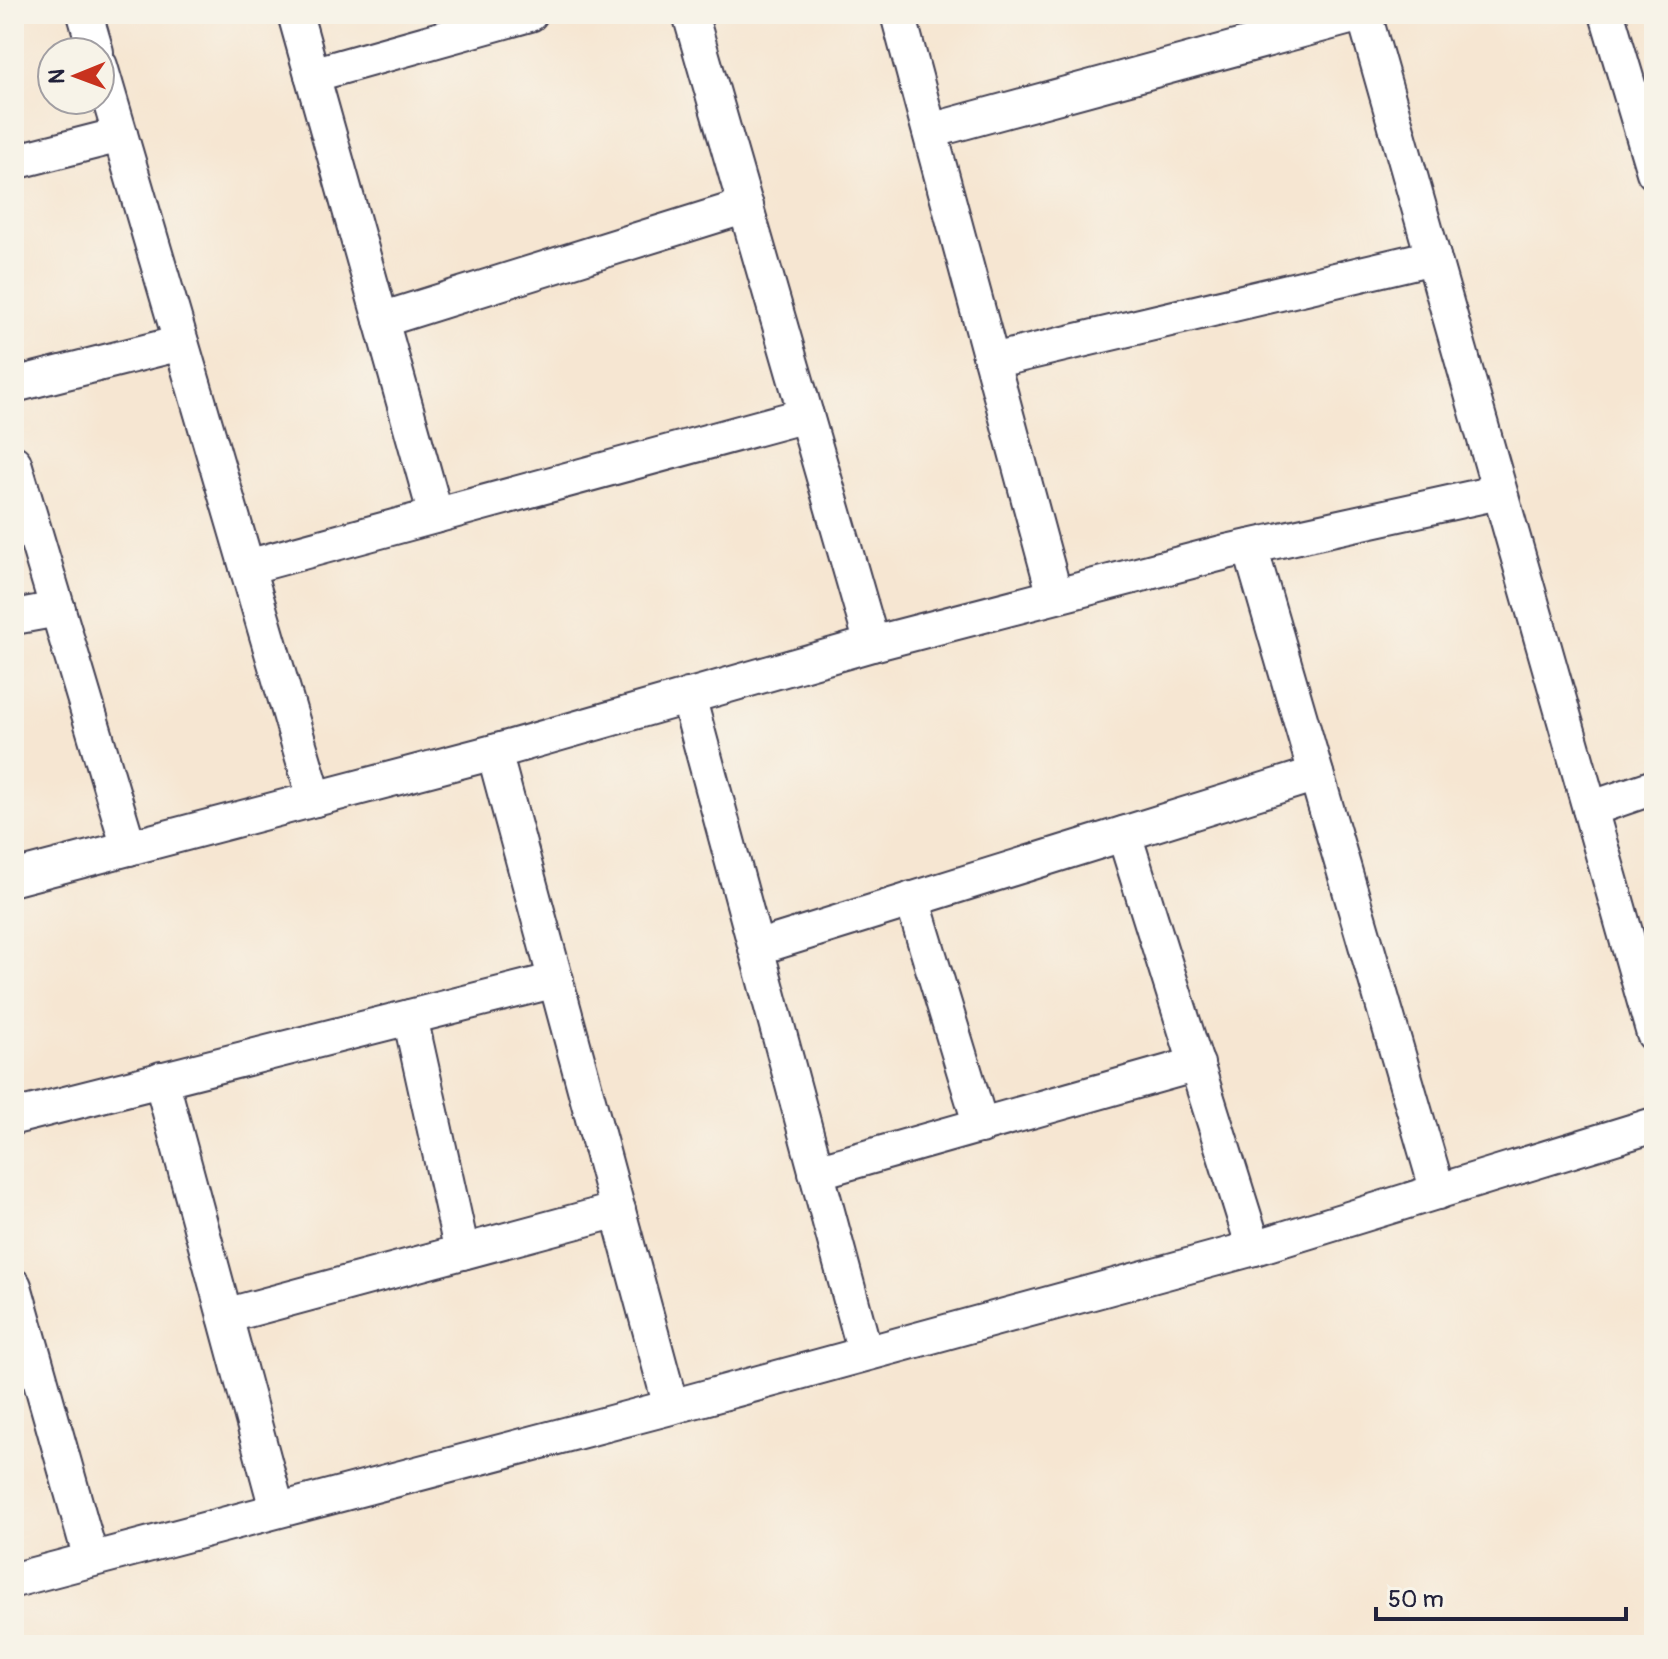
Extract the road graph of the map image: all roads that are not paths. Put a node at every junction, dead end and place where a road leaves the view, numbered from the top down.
1 (85, 14) edge
2 (295, 14) edge
3 (530, 14) edge
4 (690, 14) edge
5 (898, 14) edge
6 (1362, 14) edge
7 (1607, 14) edge
8 (91, 36) edge
9 (312, 75) junction
10 (114, 116) edge
11 (930, 131) junction
12 (120, 135) junction
13 (14, 162) edge
14 (1654, 172) edge
15 (746, 206) junction
16 (1433, 257) junction
17 (381, 320) junction
18 (181, 343) junction
19 (992, 361) junction
20 (14, 385) edge
21 (806, 415) junction
22 (14, 463) edge
23 (1499, 492) junction
24 (436, 516) junction
25 (1250, 547) junction
26 (247, 567) junction
27 (1055, 596) junction
28 (58, 609) junction
29 (14, 617) edge
30 (872, 644) junction
31 (688, 696) junction
32 (494, 752) junction
33 (1316, 774) junction
34 (1654, 787) edge
35 (315, 799) junction
36 (1590, 809) junction
37 (1124, 834) junction
38 (129, 848) junction
39 (14, 878) edge
40 (912, 899) junction
41 (756, 948) junction
42 (556, 980) junction
43 (1648, 990) edge
44 (410, 1017) junction
45 (1654, 1034) edge
46 (1197, 1064) junction
47 (161, 1079) junction
48 (14, 1117) edge
49 (1654, 1125) edge
50 (981, 1126) junction
51 (816, 1172) junction
52 (1438, 1192) junction
53 (618, 1210) junction
54 (1254, 1248) junction
55 (462, 1252) junction
56 (14, 1286) edge
57 (225, 1316) junction
58 (865, 1352) junction
59 (671, 1407) junction
60 (277, 1509) junction
61 (91, 1559) junction
62 (14, 1580) edge

1 - 8 street
2 - 9 street
3 - 9 street
4 - 15 street
5 - 11 street
6 - 11 street
6 - 16 street
7 - 14 street
9 - 17 street
10 - 12 street
11 - 19 street
12 - 13 street
12 - 18 street
15 - 17 street
15 - 21 street
16 - 19 street
16 - 23 street
17 - 24 street
18 - 20 street
18 - 26 street
19 - 27 street
21 - 24 street
21 - 30 street
22 - 28 street
23 - 25 street
23 - 36 street
24 - 26 street
25 - 27 street
25 - 33 street
26 - 35 street
27 - 30 street
28 - 29 street
28 - 38 street
30 - 31 street
31 - 32 street
31 - 41 street
32 - 35 street
32 - 42 street
33 - 37 street
33 - 52 street
34 - 36 street
35 - 38 street
36 - 43 street
37 - 40 street
37 - 46 street
38 - 39 street
40 - 41 street
40 - 50 street
41 - 51 street
42 - 44 street
42 - 53 street
43 - 45 street
44 - 47 street
44 - 55 street
46 - 50 street
46 - 54 street
47 - 48 street
47 - 57 street
49 - 52 street
50 - 51 street
51 - 58 street
52 - 54 street
53 - 55 street
53 - 59 street
54 - 58 street
55 - 57 street
56 - 61 street
57 - 60 street
58 - 59 street
59 - 60 street
60 - 61 street
61 - 62 street

